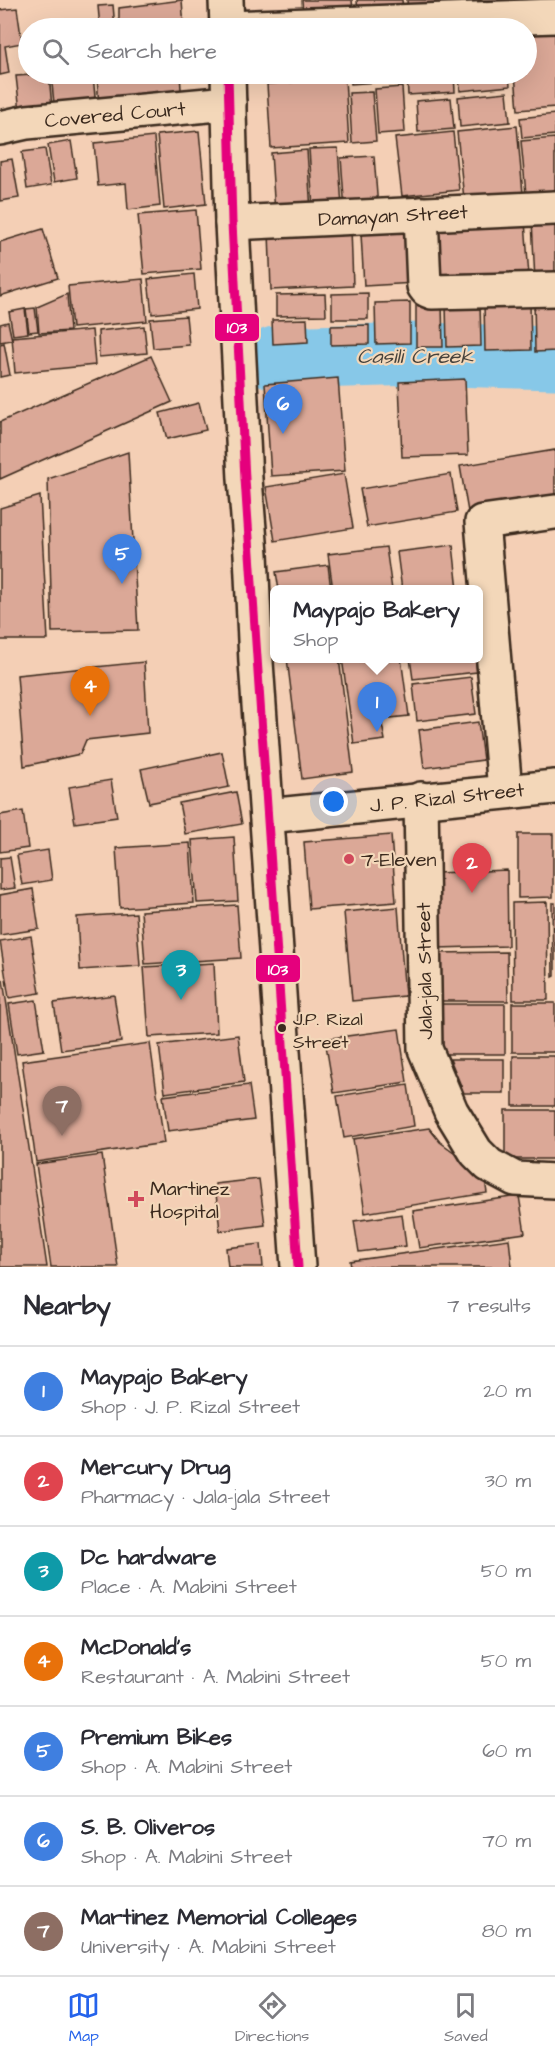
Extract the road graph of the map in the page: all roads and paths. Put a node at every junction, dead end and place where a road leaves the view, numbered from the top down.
1 (226, 0) edge
2 (555, 16) edge
3 (227, 18) edge
4 (500, 18) edge
5 (229, 88) edge
6 (0, 128) edge
7 (555, 208) edge
8 (421, 214) junction
9 (232, 223) junction
10 (555, 289) edge
11 (555, 512) edge
12 (555, 787) edge
13 (505, 791) junction
14 (421, 799) junction
15 (267, 816) junction
16 (555, 1181) edge
17 (298, 1267) edge

1 - 3 street
2 - 4 street
5 - 6 street, Covered Court
5 - 9 street
7 - 8 street, Damayan Street
8 - 9 street, Damayan Street
8 - 10 street
9 - 15 street
11 - 13 street
12 - 13 street, J. P. Rizal Street
13 - 14 street, J. P. Rizal Street
14 - 15 street, J. P. Rizal Street
14 - 16 street, Jala-jala Street
15 - 17 street

